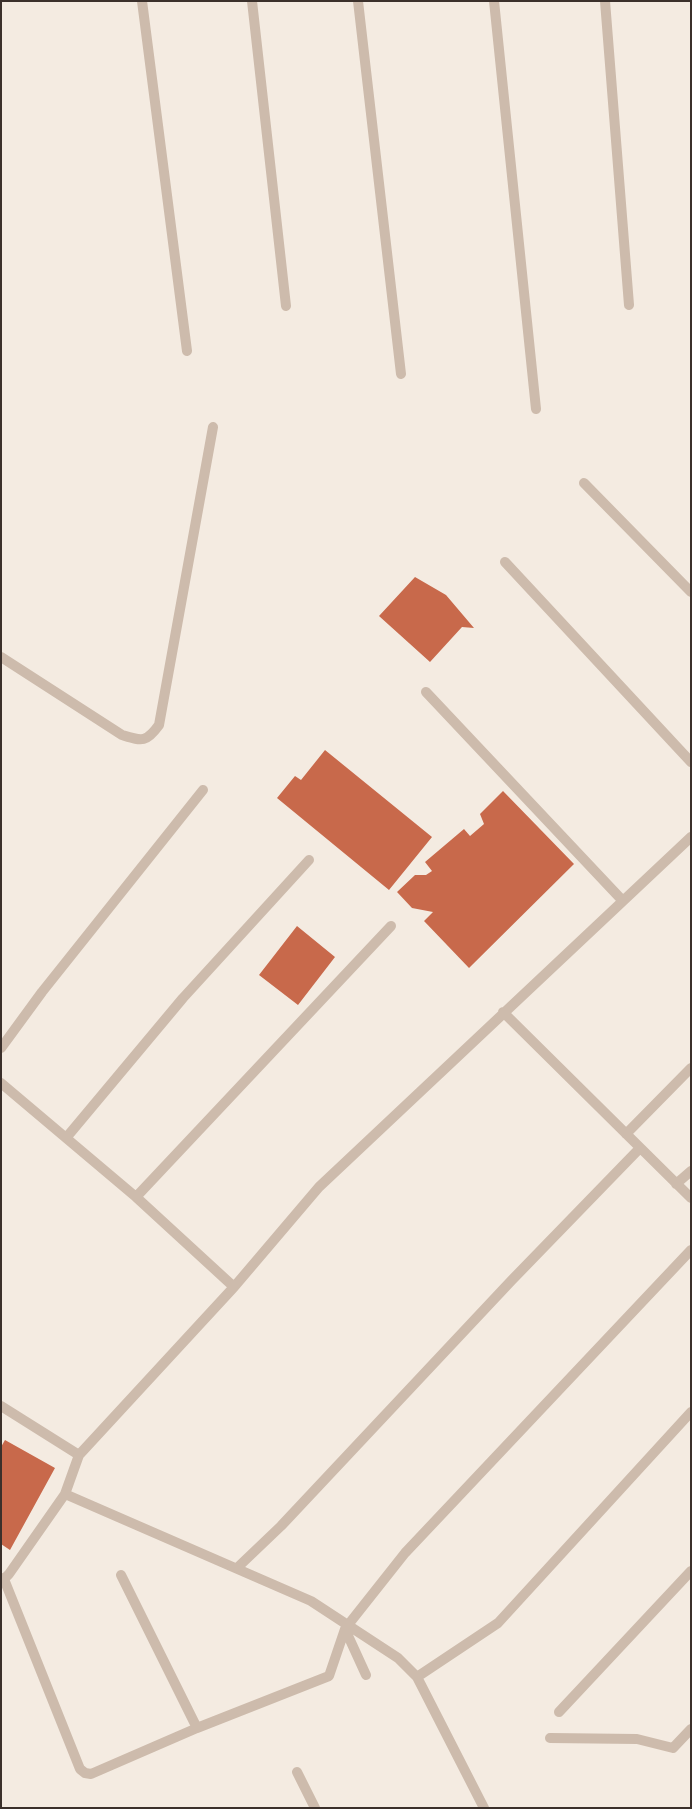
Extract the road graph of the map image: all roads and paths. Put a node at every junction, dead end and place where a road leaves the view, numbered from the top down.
1 (142, 1) edge
2 (252, 1) edge
3 (358, 1) edge
4 (494, 1) edge
5 (605, 1) edge
6 (629, 305) dead end
7 (286, 306) dead end
8 (187, 351) dead end
9 (401, 374) dead end
10 (536, 409) dead end
11 (213, 427) dead end
12 (584, 483) dead end
13 (506, 562) dead end
14 (691, 592) edge
15 (1, 657) edge
16 (426, 692) dead end
17 (691, 762) edge
18 (203, 790) dead end
19 (691, 837) edge
20 (309, 860) dead end
21 (622, 900) junction
22 (391, 926) dead end
23 (503, 1012) junction
24 (1, 1048) edge
25 (691, 1068) edge
26 (1, 1083) edge
27 (626, 1134) junction
28 (66, 1138) junction
29 (640, 1148) junction
30 (691, 1170) edge
31 (676, 1184) junction
32 (136, 1197) junction
33 (691, 1198) edge
34 (691, 1250) edge
35 (234, 1287) junction
36 (1, 1406) edge
37 (691, 1412) edge
38 (79, 1455) junction
39 (65, 1494) junction
40 (237, 1568) junction
41 (691, 1571) edge
42 (121, 1575) dead end
43 (2, 1579) edge
44 (348, 1625) junction
45 (366, 1675) dead end
46 (417, 1676) junction
47 (559, 1712) dead end
48 (198, 1728) junction
49 (691, 1729) edge
50 (550, 1738) dead end
51 (298, 1772) dead end
52 (314, 1808) edge
53 (484, 1808) edge

1 - 8 street
2 - 7 street
3 - 9 street
4 - 10 street
5 - 6 street
11 - 15 street
12 - 14 street
13 - 17 street
16 - 21 street
18 - 24 street
19 - 21 street
20 - 28 street
21 - 23 street
22 - 32 street
23 - 27 street
23 - 35 street
25 - 27 street
26 - 28 street
27 - 29 street
28 - 32 street
29 - 31 street
29 - 40 street
30 - 31 street
31 - 33 street
32 - 35 street
34 - 44 street
35 - 38 street
36 - 38 street
37 - 46 street
38 - 39 street
39 - 40 street
39 - 43 street
40 - 44 street
41 - 47 street
42 - 48 street
43 - 48 street
44 - 46 street
45 - 48 street
46 - 53 street
49 - 50 street
51 - 52 street

